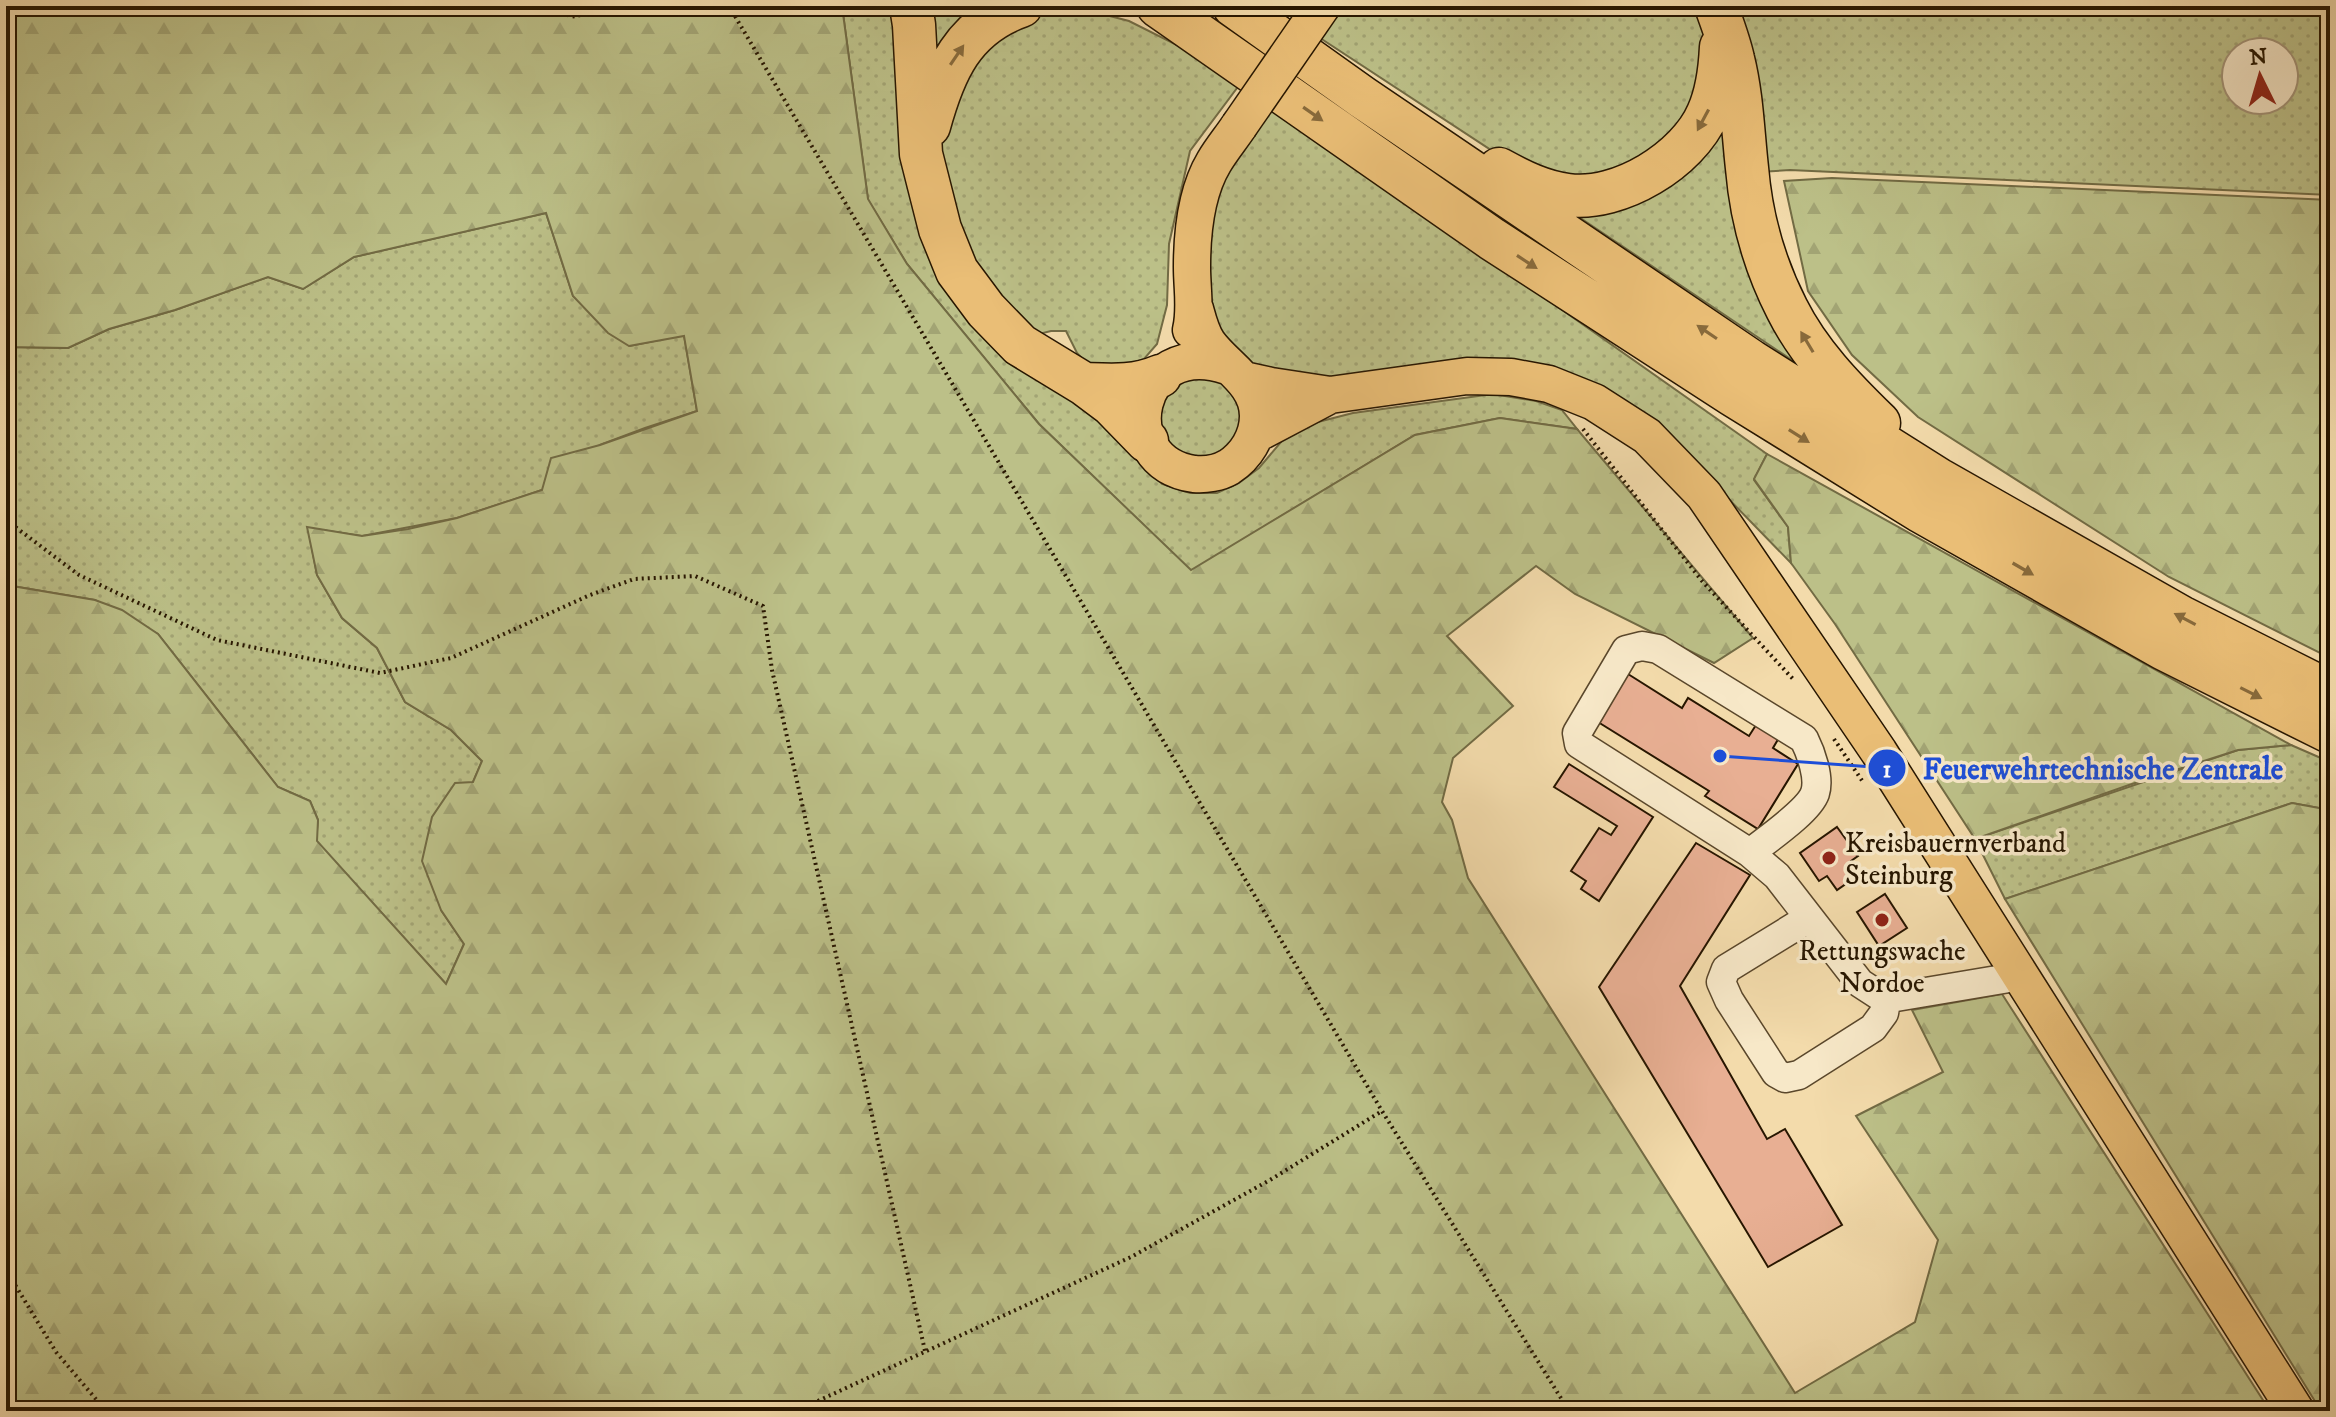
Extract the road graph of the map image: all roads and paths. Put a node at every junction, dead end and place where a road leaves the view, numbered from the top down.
1 (559, 6) edge
2 (628, 6) edge
3 (729, 6) edge
4 (911, 6) edge
5 (1021, 6) edge
6 (1121, 6) edge
7 (1158, 6) edge
8 (1234, 6) edge
9 (1322, 6) edge
10 (1718, 12) edge
11 (1249, 70) junction
12 (1362, 97) junction
13 (921, 154) junction
14 (1195, 309) junction
15 (1168, 370) junction
16 (1236, 373) junction
17 (1084, 384) junction
18 (1330, 395) junction
19 (1581, 426) dead end
20 (1256, 434) junction
21 (1147, 441) junction
22 (1938, 479) junction
23 (6, 520) edge
24 (1800, 687) dead end
25 (2330, 692) edge
26 (1829, 731) dead end
27 (2330, 732) edge
28 (1870, 792) dead end
29 (1750, 853) junction
30 (1809, 918) junction
31 (2021, 976) junction
32 (1887, 997) junction
33 (1382, 1111) junction
34 (6, 1270) edge
35 (925, 1351) junction
36 (106, 1411) edge
37 (796, 1411) edge
38 (1569, 1411) edge
39 (2296, 1411) edge

1 - 2 path
3 - 33 path
4 - 13 highway
13 -> 5 highway
6 - 11 highway
7 - 11 highway
8 - 12 highway
9 - 14 main road, bridge
10 -> 12 highway
22 -> 10 highway
11 -> 27 highway
22 -> 12 highway
13 - 17 highway
14 - 15 main road
14 - 16 main road
15 - 16 main road
15 - 17 highway
15 - 21 main road
16 - 18 main road
16 - 20 main road
17 - 21 highway
18 - 20 main road
18 - 31 main road
19 - 24 path
20 - 21 main road
25 -> 22 highway
23 - 35 path
26 - 28 path
29 - 29 lane
29 - 30 lane
30 - 32 lane
30 - 32 lane
31 - 32 lane
31 - 39 main road
33 - 35 path
33 - 38 path
34 - 36 path
35 - 37 path

